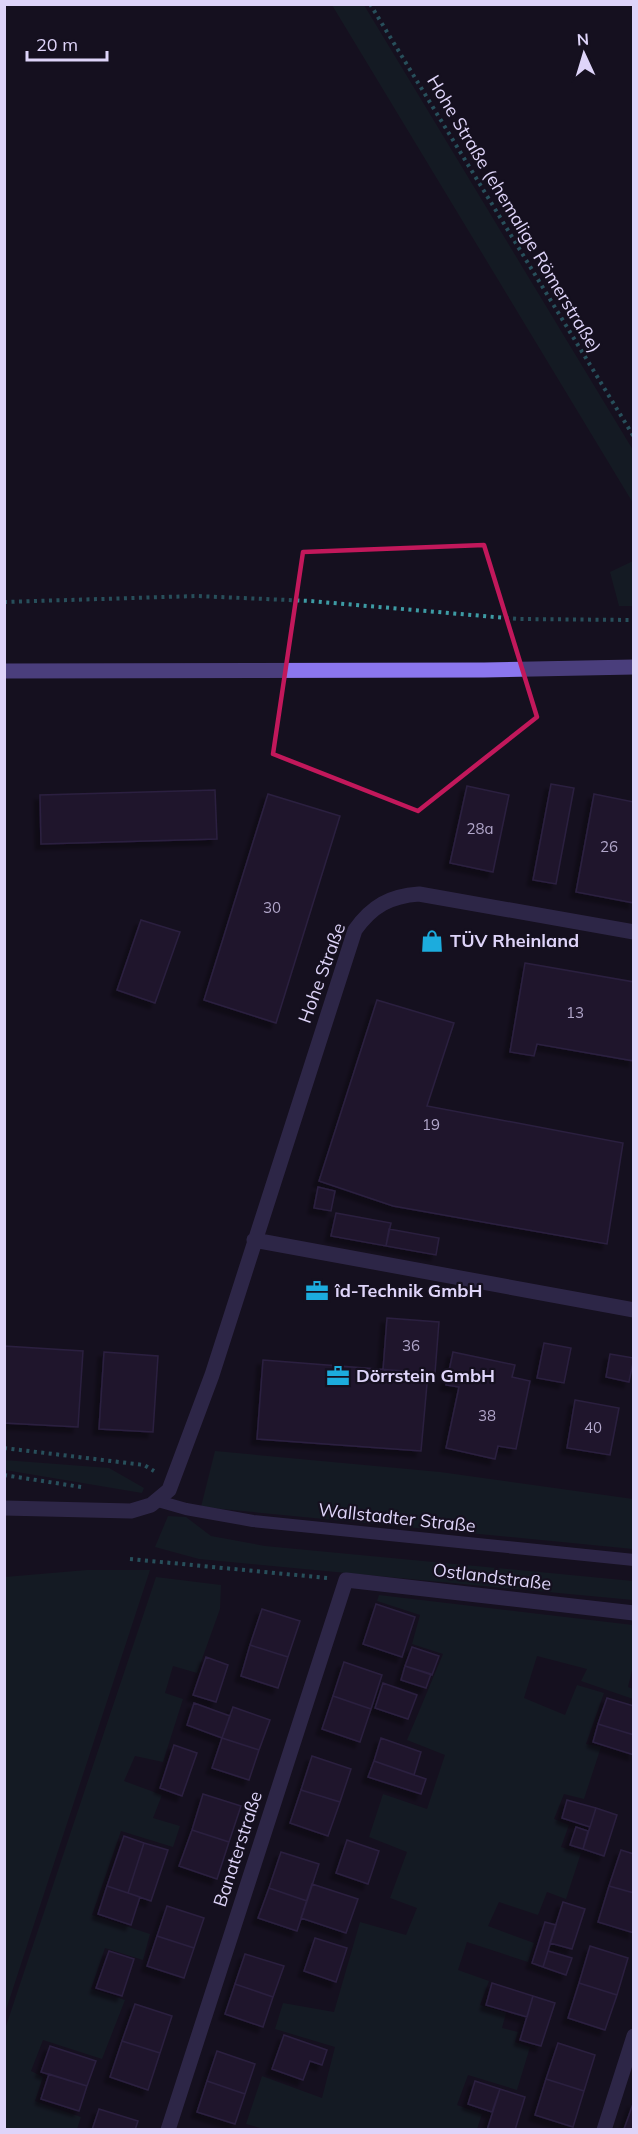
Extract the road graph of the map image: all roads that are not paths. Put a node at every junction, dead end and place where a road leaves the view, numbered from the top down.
1 (633, 667) edge
2 (4, 671) edge
3 (633, 932) edge
4 (254, 1240) junction
5 (633, 1310) edge
6 (159, 1501) junction
7 (4, 1508) edge
8 (633, 1560) edge
9 (346, 1580) joint
10 (633, 1612) edge
11 (633, 2036) edge
12 (168, 2130) edge
13 (604, 2130) edge

1 - 2 main road
3 - 4 street, Hohe Straße
4 - 5 street
4 - 6 street, Hohe Straße
6 - 7 street
6 - 8 lane, Wallstadter Straße
9 - 10 street, Ostlandstraße
9 - 12 street, Banaterstraße
11 - 13 street

